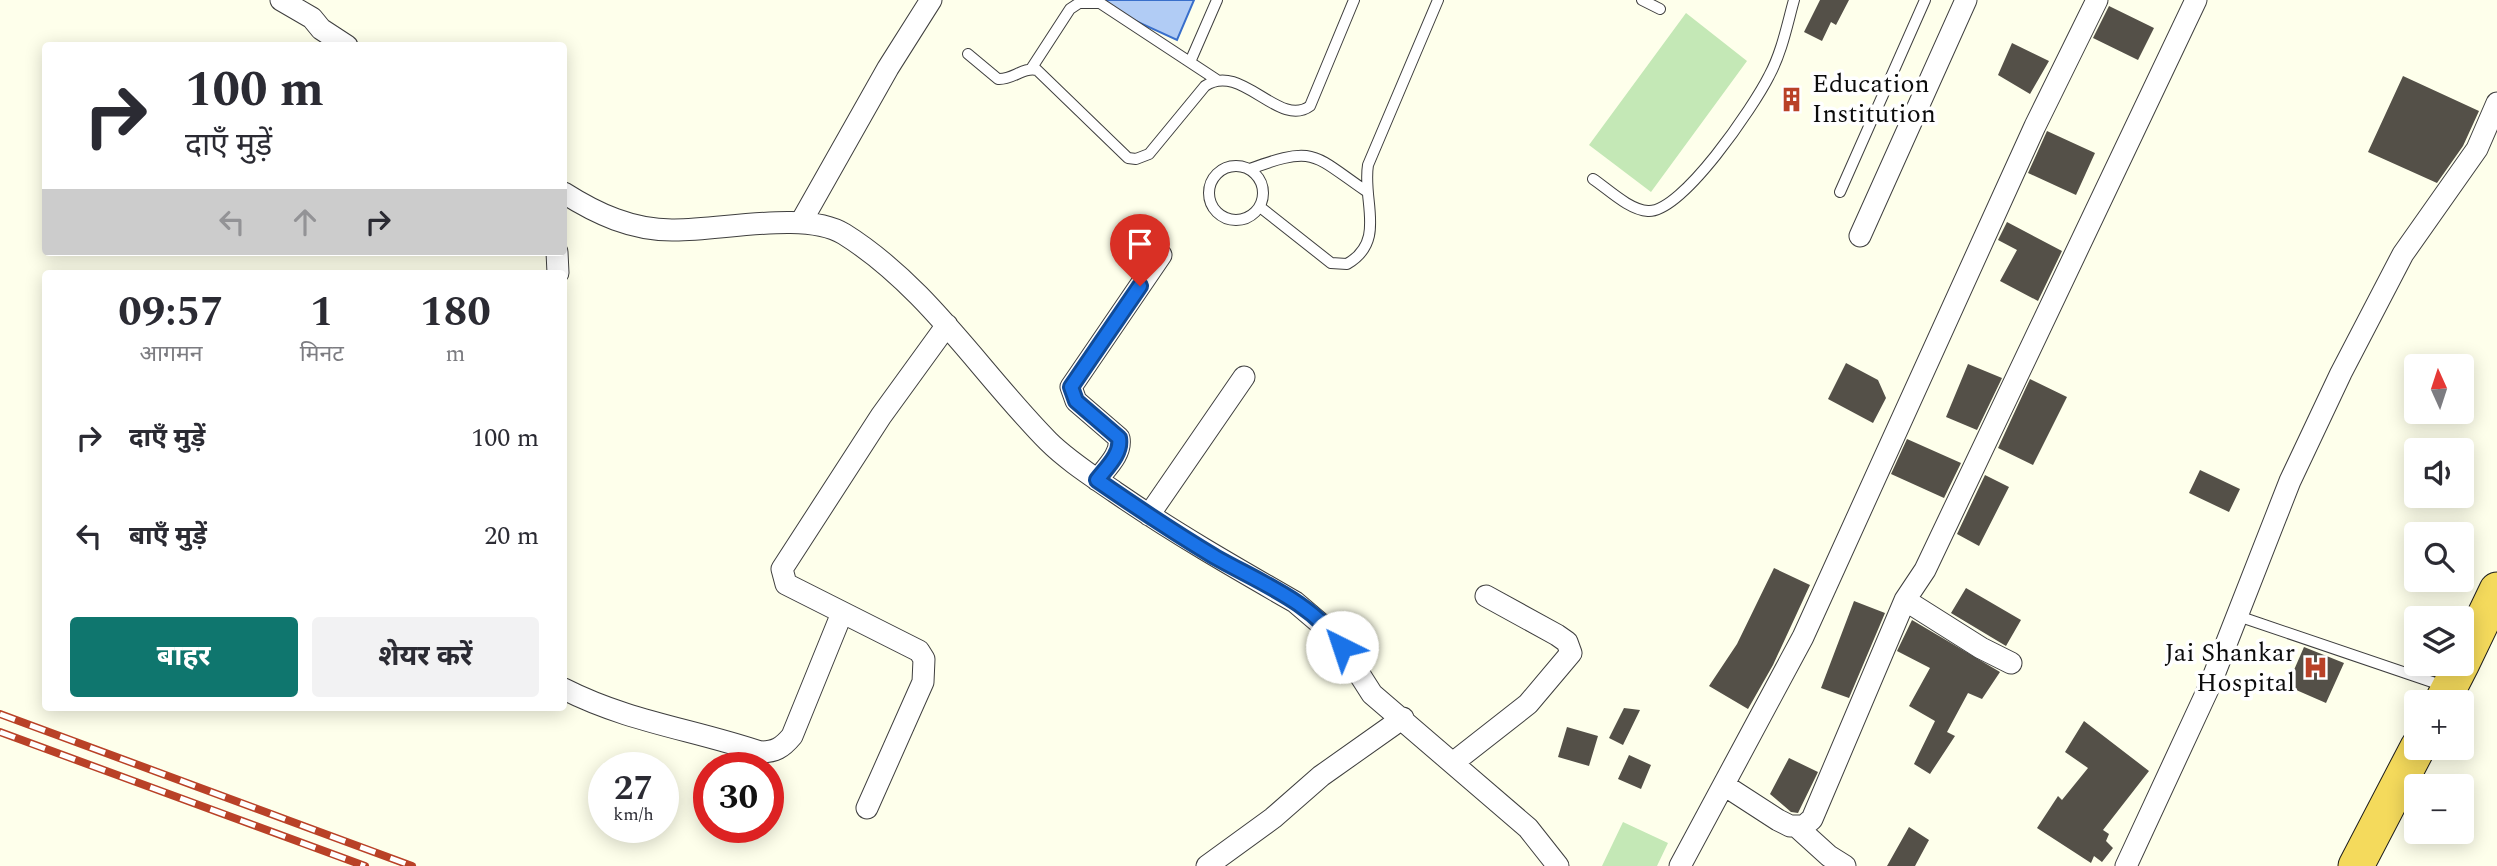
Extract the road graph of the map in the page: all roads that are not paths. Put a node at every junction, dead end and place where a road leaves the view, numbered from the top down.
1 (281, 0) edge
2 (931, 0) edge
3 (1217, 0) edge
4 (1354, 0) edge
5 (1438, 0) edge
6 (1642, 0) edge
7 (1794, 0) edge
8 (1926, 0) edge
9 (1966, 0) edge
10 (2097, 0) edge
11 (2196, 0) edge
12 (1660, 9) dead end
13 (341, 42) edge
14 (968, 54) dead end
15 (1190, 62) junction
16 (1031, 69) junction
17 (1217, 80) junction
18 (2497, 103) edge
19 (1250, 169) junction
20 (1593, 179) dead end
21 (1366, 191) junction
22 (1840, 192) dead end
23 (567, 200) edge
24 (1260, 207) junction
25 (801, 222) junction
26 (1860, 236) dead end
27 (1161, 256) dead end
28 (947, 325) junction
29 (1244, 377) dead end
30 (1097, 480) junction
31 (1149, 515) junction
32 (2497, 590) edge
33 (1486, 596) dead end
34 (1905, 600) junction
35 (842, 613) junction
36 (2238, 616) junction
37 (2011, 663) dead end
38 (2454, 679) edge
39 (567, 690) edge
40 (1403, 718) junction
41 (2411, 760) edge
42 (1454, 762) junction
43 (1724, 785) junction
44 (867, 808) dead end
45 (1797, 827) junction
46 (1207, 866) edge
47 (1558, 866) edge
48 (1680, 866) edge
49 (1845, 866) edge
50 (2126, 866) edge
51 (2356, 866) edge

1 - 13 street
2 - 25 street
3 - 15 lane
4 - 17 lane
5 - 21 lane
6 - 12 lane
7 - 20 lane
8 - 22 lane
9 - 26 street
10 - 43 street
11 - 34 street
14 - 16 lane
15 - 16 lane
15 - 17 lane
16 - 17 lane
18 - 36 street
19 - 21 lane
19 - 24 lane
19 - 24 lane
21 - 24 lane
23 - 25 street
25 - 28 street
27 - 30 street
28 - 30 street
28 - 35 street
29 - 31 street
30 - 31 street
31 - 40 street
32 - 38 highway
33 - 42 street
34 - 37 street
34 - 45 street
35 - 39 street
35 - 44 street
36 - 38 lane
36 - 50 street
40 - 42 street
40 - 46 street
41 - 51 highway
42 - 47 street
43 - 45 street
43 - 48 street
45 - 49 street

